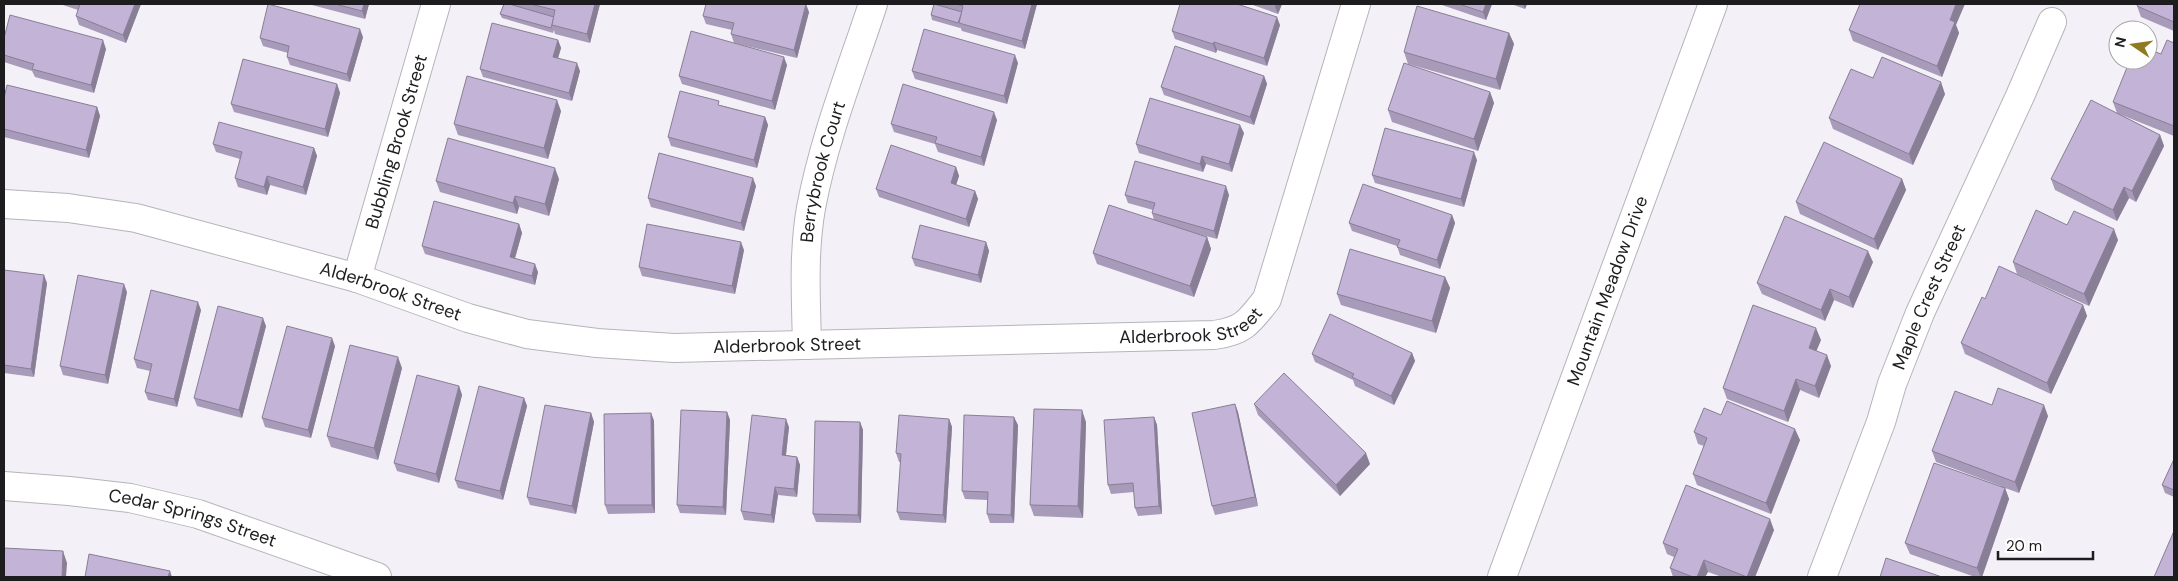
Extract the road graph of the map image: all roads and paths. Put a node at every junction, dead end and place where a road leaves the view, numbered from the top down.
1 (436, 4) edge
2 (873, 4) edge
3 (1356, 4) edge
4 (1713, 4) edge
5 (2052, 22) dead end
6 (4, 204) edge
7 (357, 278) junction
8 (807, 345) junction
9 (4, 486) edge
10 (376, 577) edge
11 (1502, 577) edge
12 (1822, 577) edge

1 - 7 street, Bubbling Brook Street
2 - 8 street, Berrybrook Court
3 - 8 street, Alderbrook Street
4 - 11 street, Mountain Meadow Drive
5 - 12 street, Maple Crest Street
6 - 7 street, Alderbrook Street
7 - 8 street, Alderbrook Street
9 - 10 street, Cedar Springs Street

